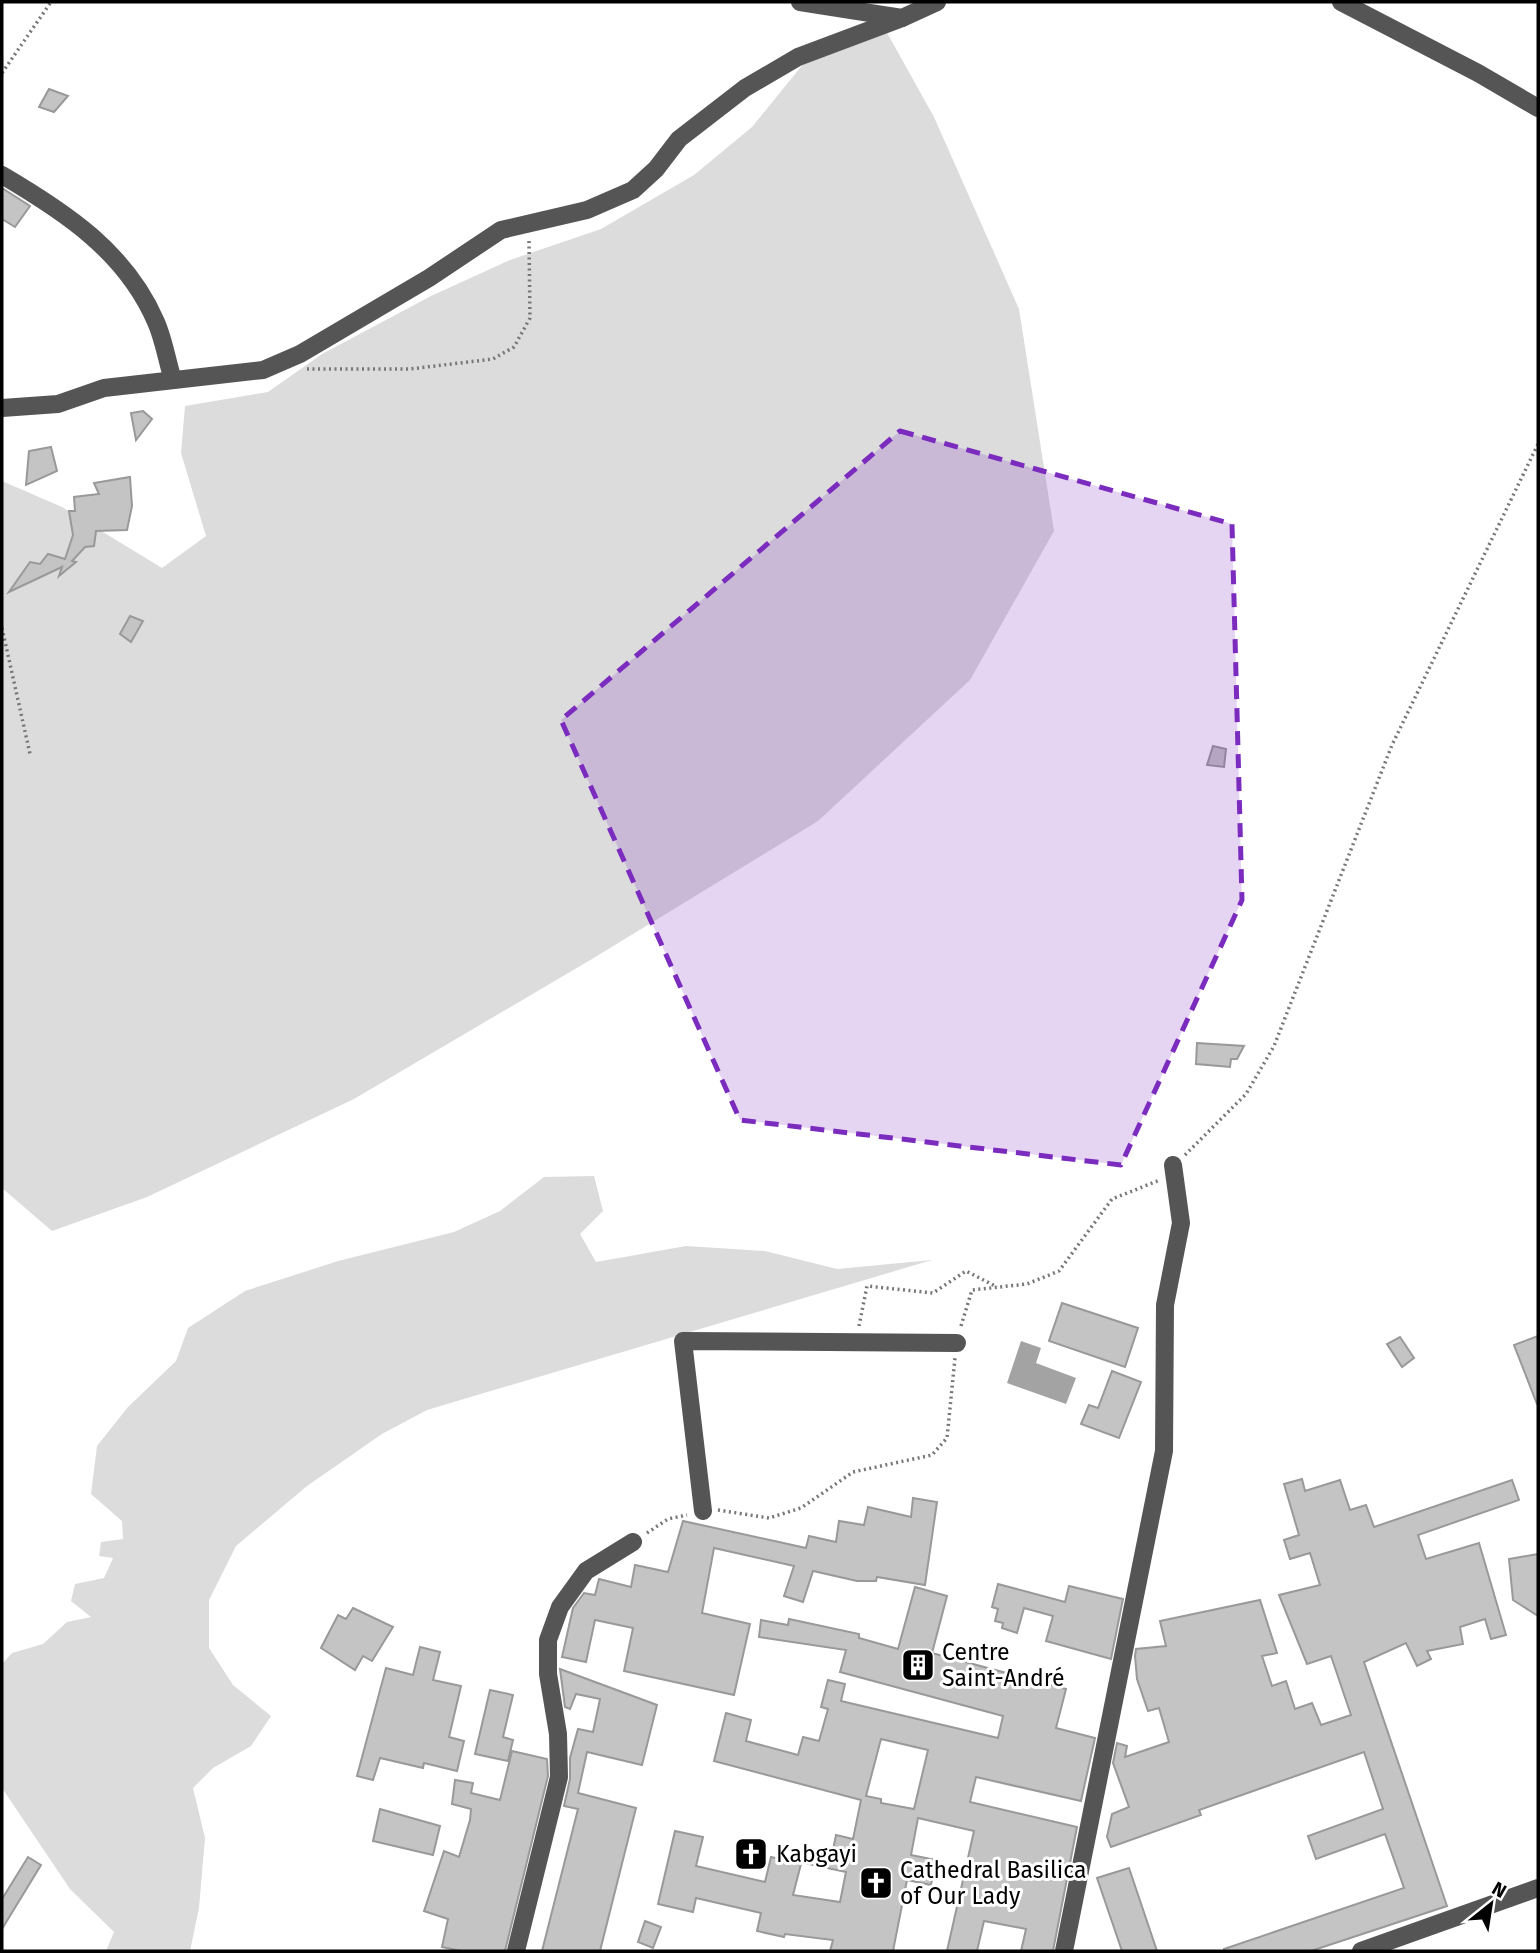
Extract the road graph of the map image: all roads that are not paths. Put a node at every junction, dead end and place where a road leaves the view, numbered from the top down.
1 (800, 2) edge
2 (937, 2) edge
3 (1341, 2) edge
4 (902, 18) junction
5 (1538, 108) edge
6 (2, 175) edge
7 (173, 380) junction
8 (2, 408) edge
9 (1173, 1165) road end
10 (957, 1343) road end
11 (703, 1511) road end
12 (634, 1542) road end
13 (1538, 1888) edge
14 (516, 1951) edge
15 (1064, 1951) edge
16 (1361, 1951) edge

1 - 4 street
2 - 4 street
3 - 5 street
4 - 7 street
6 - 7 street
7 - 8 street
9 - 15 street
10 - 11 street
12 - 14 street
13 - 16 street

